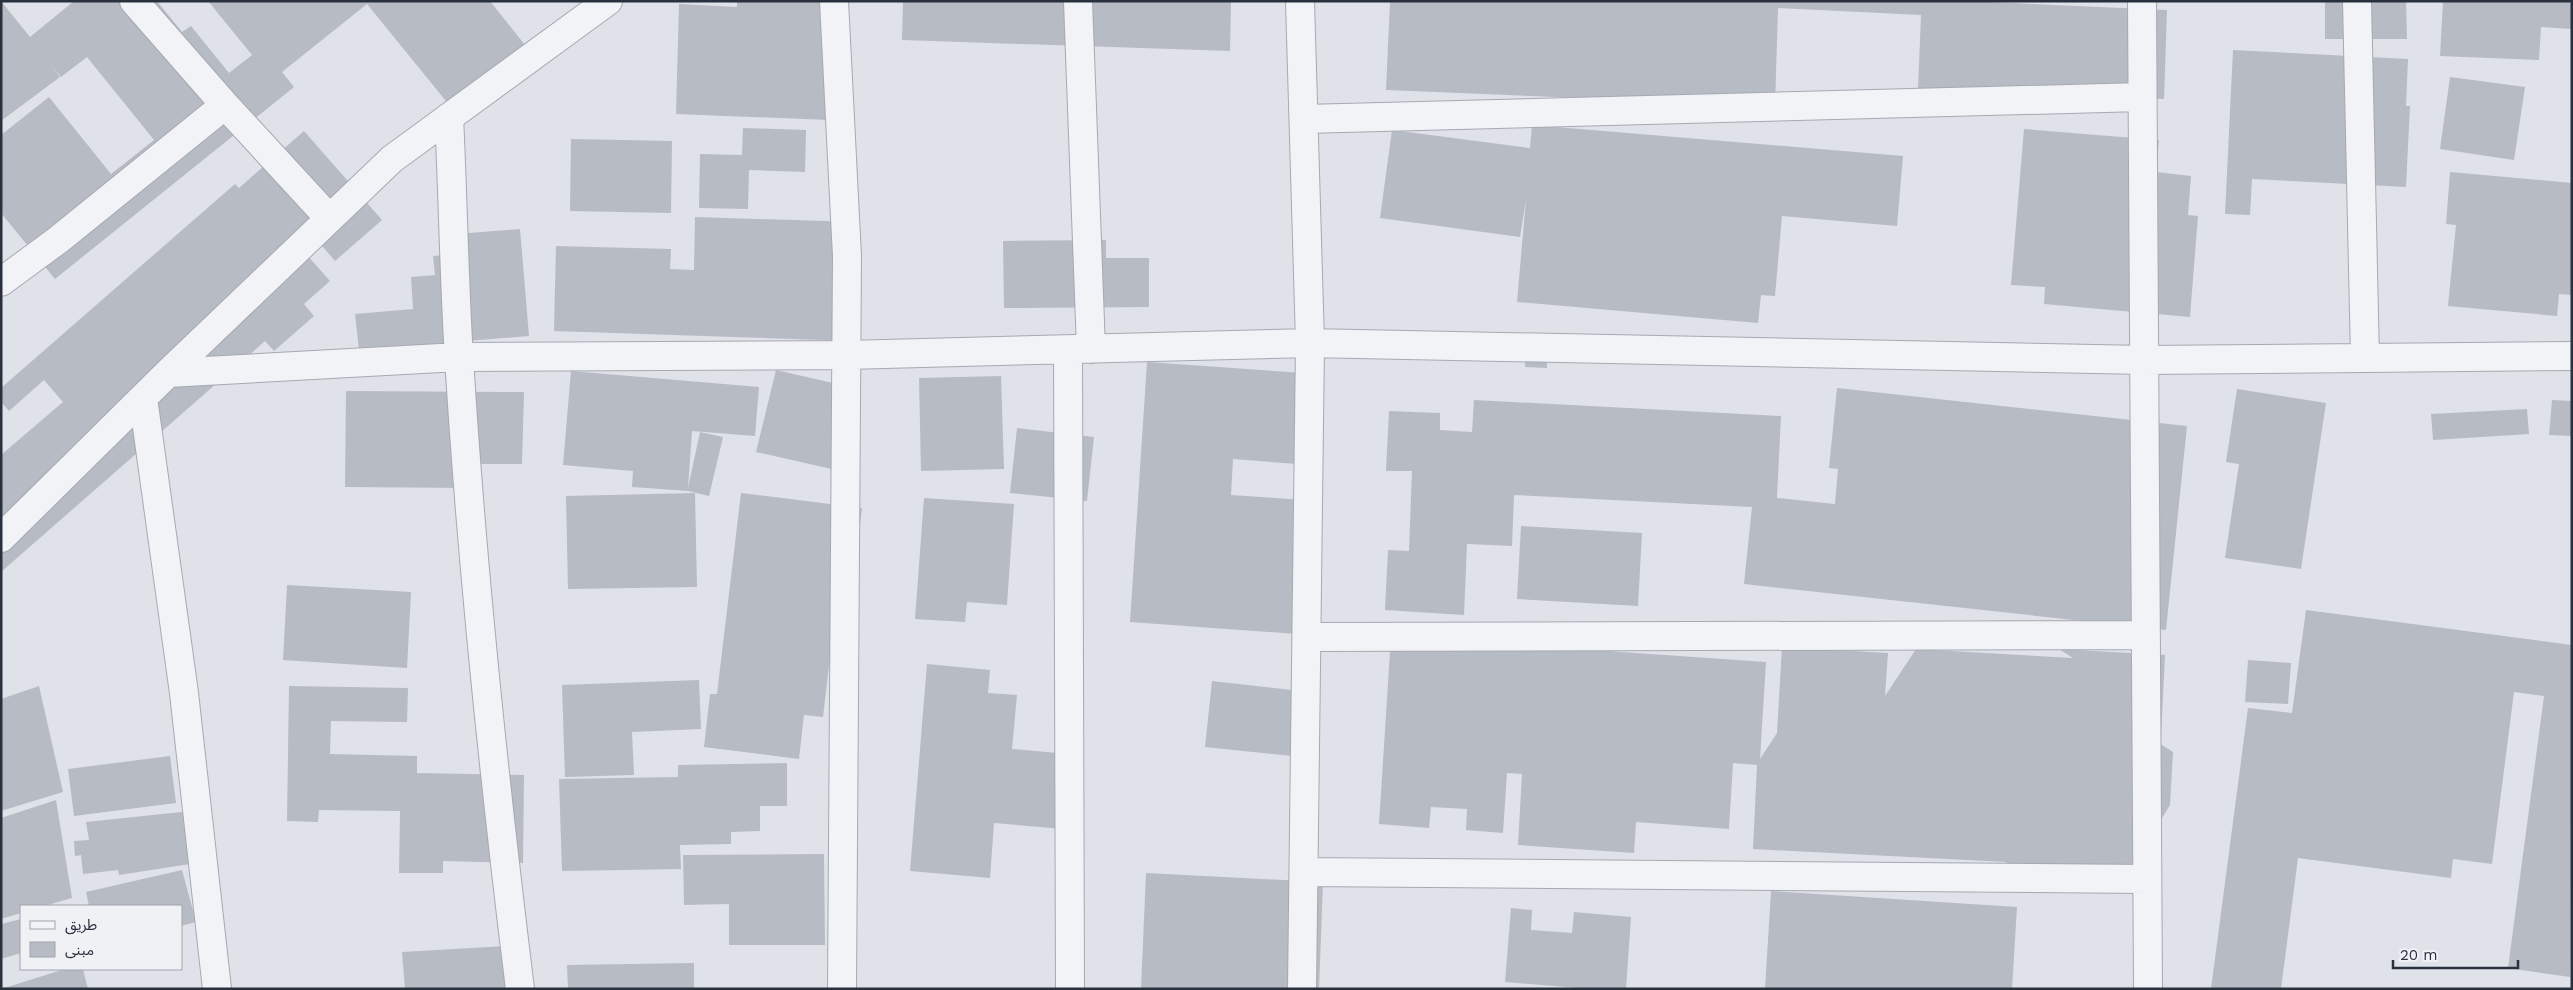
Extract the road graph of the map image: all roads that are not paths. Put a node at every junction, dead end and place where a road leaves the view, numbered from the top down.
1 (134, 1) edge
2 (608, 1) edge
3 (834, 1) edge
4 (1078, 1) edge
5 (1300, 1) edge
6 (2142, 1) edge
7 (2358, 1) edge
8 (2142, 97) junction
9 (225, 106) junction
10 (449, 117) junction
11 (1304, 119) junction
12 (329, 218) junction
13 (1, 282) edge
14 (1310, 343) junction
15 (1080, 349) junction
16 (846, 355) junction
17 (2572, 356) edge
18 (459, 357) junction
19 (2365, 358) junction
20 (2144, 360) junction
21 (168, 372) junction
22 (143, 398) junction
23 (1, 538) edge
24 (2146, 635) junction
25 (1307, 637) junction
26 (1304, 872) junction
27 (2148, 879) junction
28 (217, 989) edge
29 (520, 989) edge
30 (842, 989) edge
31 (1070, 989) edge
32 (1302, 989) edge
33 (2148, 989) edge

1 - 9 street
2 - 10 street
3 - 16 street
4 - 15 street
5 - 11 street
6 - 8 street
7 - 19 street
8 - 11 street
8 - 20 street
9 - 12 street
9 - 13 street
10 - 12 street
10 - 18 street
11 - 14 street
12 - 21 street
14 - 15 street
14 - 20 street
14 - 25 street
15 - 16 street
15 - 31 street
16 - 18 street
16 - 30 street
17 - 19 street
18 - 21 street
18 - 29 street
19 - 20 street
20 - 24 street
21 - 22 street
22 - 23 street
22 - 28 street
24 - 25 street
24 - 27 street
25 - 26 street
26 - 27 street
26 - 32 street
27 - 33 street

